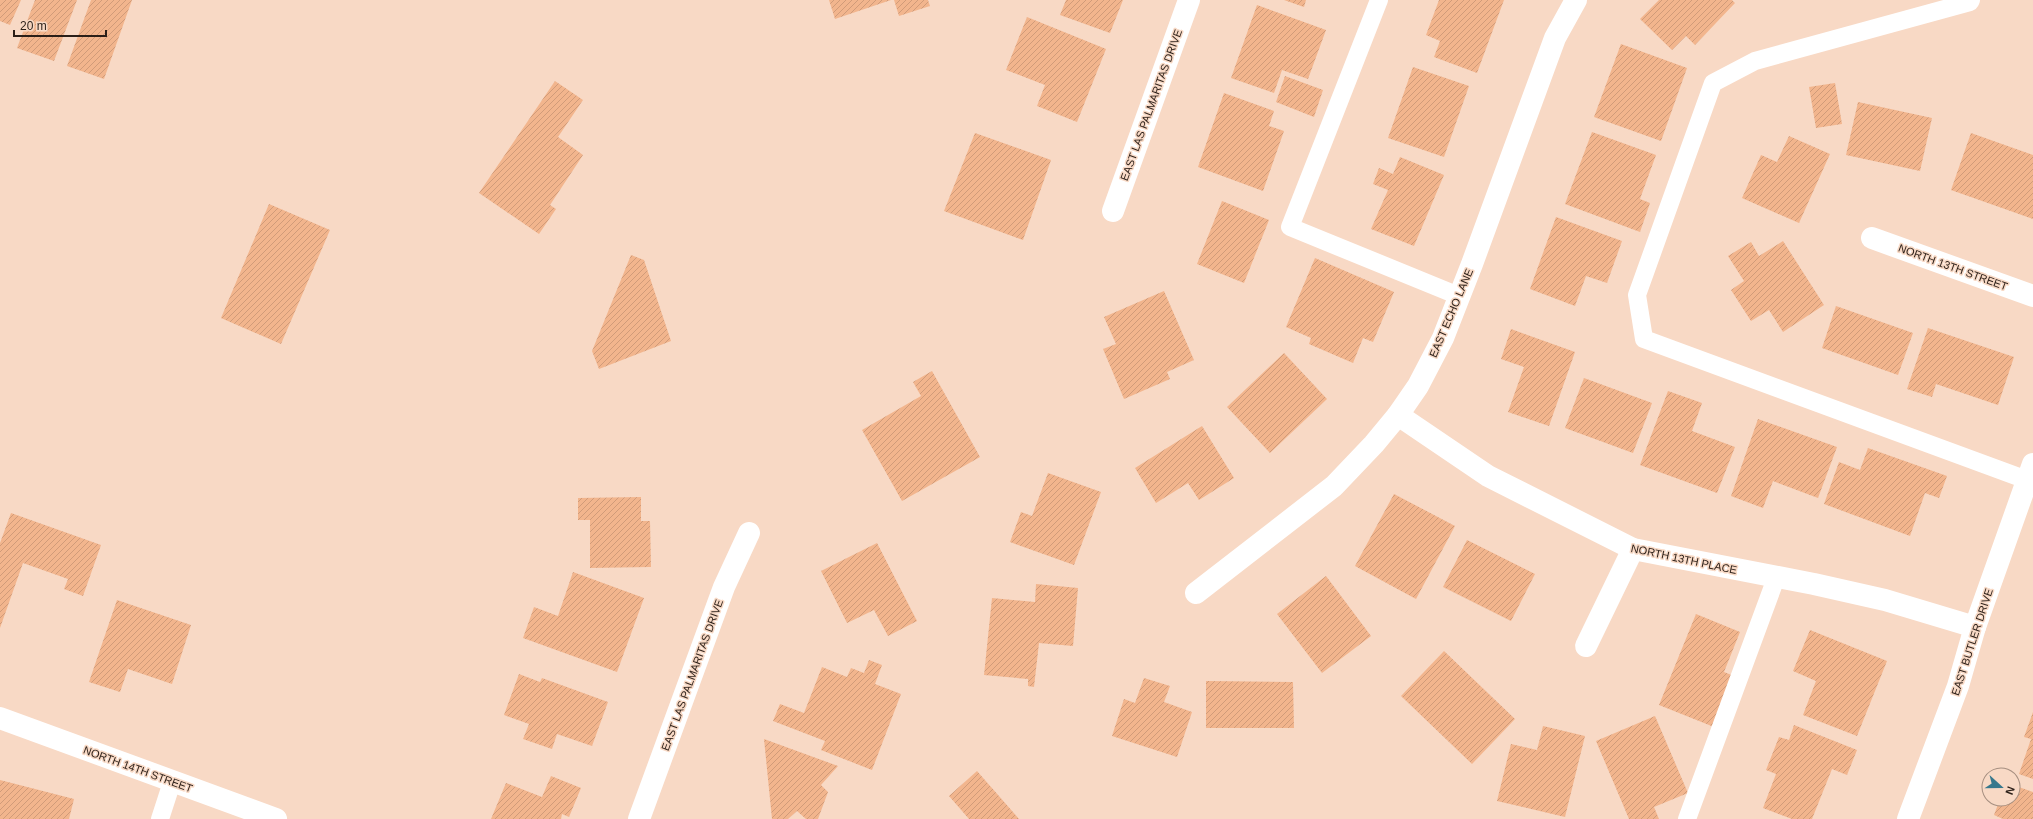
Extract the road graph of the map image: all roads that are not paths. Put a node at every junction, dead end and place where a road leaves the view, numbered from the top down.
1 (1189, 0) edge
2 (1379, 0) edge
3 (1576, 0) edge
4 (1971, 0) edge
5 (1113, 211) dead end
6 (1872, 238) dead end
7 (1459, 296) junction
8 (2033, 296) edge
9 (1398, 415) junction
10 (2030, 472) edge
11 (748, 533) dead end
12 (1633, 549) junction
13 (1776, 578) junction
14 (1196, 593) dead end
15 (1975, 627) junction
16 (1586, 646) dead end
17 (0, 718) edge
18 (172, 782) junction
19 (160, 819) edge
20 (276, 819) edge
21 (639, 819) edge
22 (1687, 819) edge
23 (1908, 819) edge

1 - 5 street, EAST LAS PALMARITAS DRIVE
2 - 7 lane
3 - 7 street, EAST ECHO LANE
4 - 10 lane
6 - 8 street, NORTH 13TH STREET
7 - 9 street, EAST ECHO LANE
9 - 12 street, NORTH 13TH PLACE
9 - 14 street, EAST ECHO LANE
10 - 15 street, EAST BUTLER DRIVE
11 - 21 street, EAST LAS PALMARITAS DRIVE
12 - 13 street, NORTH 13TH PLACE
12 - 16 street
13 - 15 street, NORTH 13TH PLACE
13 - 22 lane
15 - 23 street, EAST BUTLER DRIVE
17 - 18 street, NORTH 14TH STREET
18 - 19 lane
18 - 20 street, NORTH 14TH STREET

